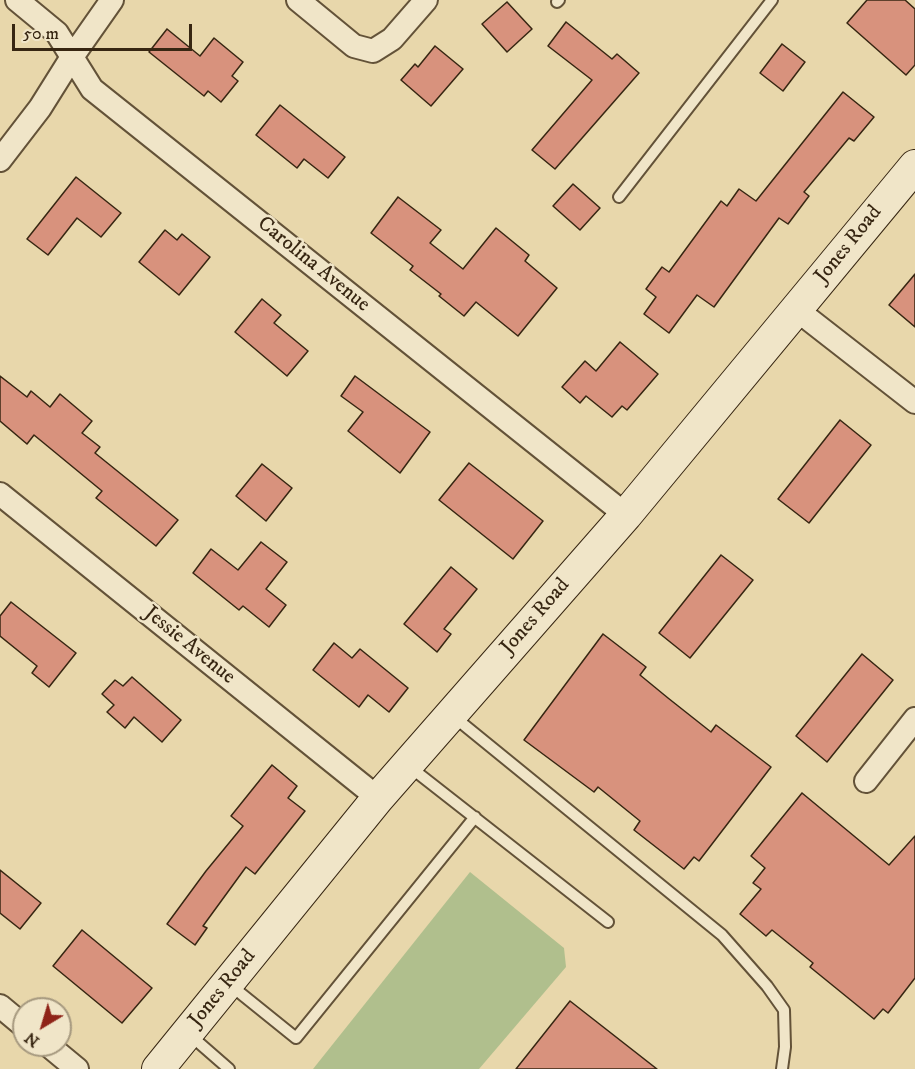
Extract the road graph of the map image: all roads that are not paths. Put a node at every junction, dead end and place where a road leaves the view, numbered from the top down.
1 (17, 0) edge
2 (112, 0) edge
3 (298, 0) edge
4 (426, 0) edge
5 (772, 0) edge
6 (72, 57) junction
7 (0, 160) edge
8 (915, 166) edge
9 (619, 197) dead end
10 (797, 310) junction
11 (915, 402) edge
12 (0, 494) edge
13 (626, 515) junction
14 (451, 714) junction
15 (915, 720) edge
16 (407, 765) junction
17 (866, 781) dead end
18 (378, 798) junction
19 (475, 818) junction
20 (608, 922) dead end
21 (228, 983) junction
22 (0, 1006) edge
23 (12, 1016) edge
24 (187, 1033) junction
25 (62, 1057) edge
26 (77, 1069) edge
27 (158, 1069) edge
28 (229, 1069) edge
29 (782, 1069) edge

1 - 6 street, Carolina Avenue
2 - 6 street
3 - 4 street
5 - 9 lane
6 - 7 street
6 - 13 street, Carolina Avenue
8 - 10 street, Jones Road
10 - 11 street
10 - 13 street, Jones Road
12 - 18 street, Jessie Avenue
13 - 14 street, Jones Road
14 - 16 street, Jones Road
14 - 29 lane
15 - 17 street
16 - 18 street, Jones Road
16 - 19 lane
18 - 21 street, Jones Road
19 - 20 lane
19 - 21 lane
21 - 24 street, Jones Road
22 - 23 street
24 - 27 street, Jones Road
24 - 28 lane
25 - 26 street

